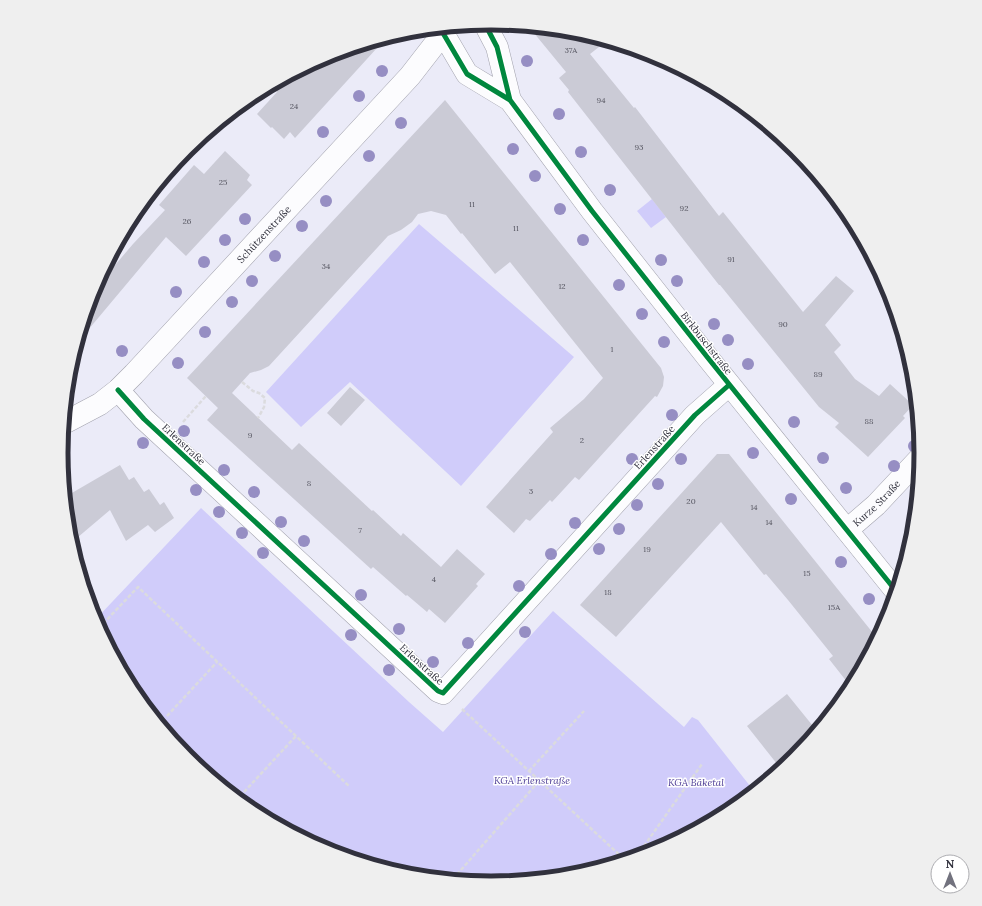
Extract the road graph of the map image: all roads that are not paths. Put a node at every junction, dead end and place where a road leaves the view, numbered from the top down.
1 (488, 30) edge
2 (441, 33) edge
3 (446, 33) edge
4 (510, 100) junction
5 (729, 385) junction
6 (118, 390) junction
7 (70, 420) edge
8 (914, 465) edge
9 (847, 530) junction
10 (893, 587) edge

1 - 4 street, Birkbuschstraße
2 - 6 street, Schützenstraße
3 - 4 street, Birkbuschstraße
4 - 5 street, Birkbuschstraße
5 - 6 street, Erlenstraße
5 - 9 street, Birkbuschstraße
6 - 7 street, Schützenstraße
8 - 9 street, Kurze Straße
9 - 10 street, Birkbuschstraße

